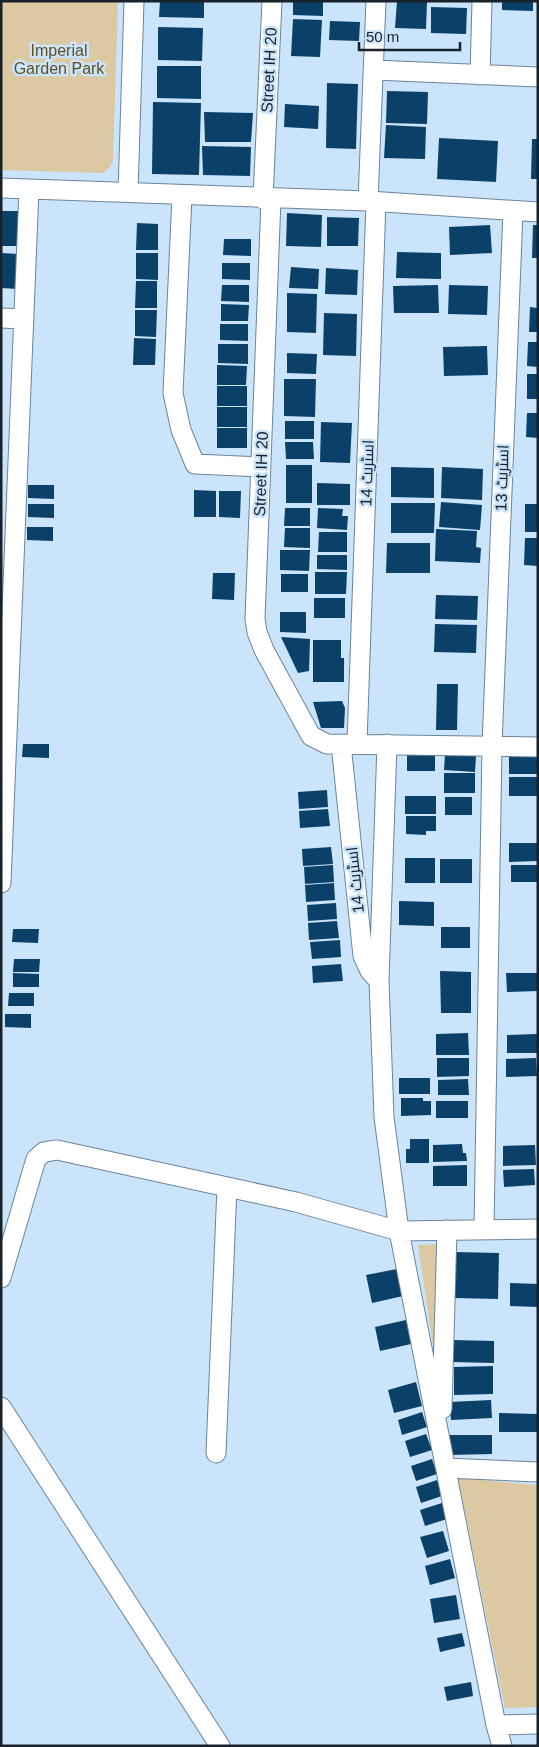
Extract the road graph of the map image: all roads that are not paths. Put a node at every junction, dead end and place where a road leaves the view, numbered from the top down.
1 (134, 1) edge
2 (272, 1) edge
3 (376, 1) edge
4 (482, 1) edge
5 (374, 70) junction
6 (480, 75) junction
7 (538, 77) edge
8 (1, 188) edge
9 (29, 189) junction
10 (128, 192) junction
11 (182, 196) junction
12 (267, 199) junction
13 (372, 202) junction
14 (513, 211) junction
15 (538, 212) edge
16 (1, 318) edge
17 (24, 319) junction
18 (262, 467) junction
19 (5, 653) edge
20 (349, 744) junction
21 (387, 744) junction
22 (492, 746) junction
23 (538, 747) edge
24 (1, 883) edge
25 (379, 981) junction
26 (227, 1187) junction
27 (484, 1229) junction
28 (538, 1229) edge
29 (447, 1230) junction
30 (399, 1231) junction
31 (1, 1278) edge
32 (1, 1407) edge
33 (441, 1437) junction
34 (216, 1453) dead end
35 (446, 1468) junction
36 (538, 1472) edge
37 (538, 1724) edge
38 (496, 1725) junction
39 (220, 1746) edge
40 (502, 1746) edge

1 - 10 street
2 - 12 street, Street IH 20
3 - 5 street, اسٹریٹ 14
4 - 6 street
5 - 6 street
5 - 13 street, اسٹریٹ 14
6 - 7 street
8 - 9 street
9 - 10 street
9 - 17 street
10 - 11 street
11 - 12 street
11 - 18 street
12 - 13 street
12 - 18 street, Street IH 20
13 - 14 street
13 - 20 street, اسٹریٹ 14
14 - 15 street
14 - 22 street, اسٹریٹ 13
16 - 17 street
17 - 19 street
18 - 20 street, Street IH 20
19 - 24 street
20 - 21 street
20 - 25 street, اسٹریٹ 14
21 - 22 street
21 - 25 street
22 - 23 street
22 - 27 street, اسٹریٹ 13
25 - 30 street
26 - 30 street
26 - 31 street
26 - 34 street
27 - 28 street
27 - 29 street
29 - 30 street
29 - 33 street
30 - 33 street
32 - 39 street
33 - 35 street
35 - 36 street
35 - 38 street
37 - 38 street
38 - 40 street

